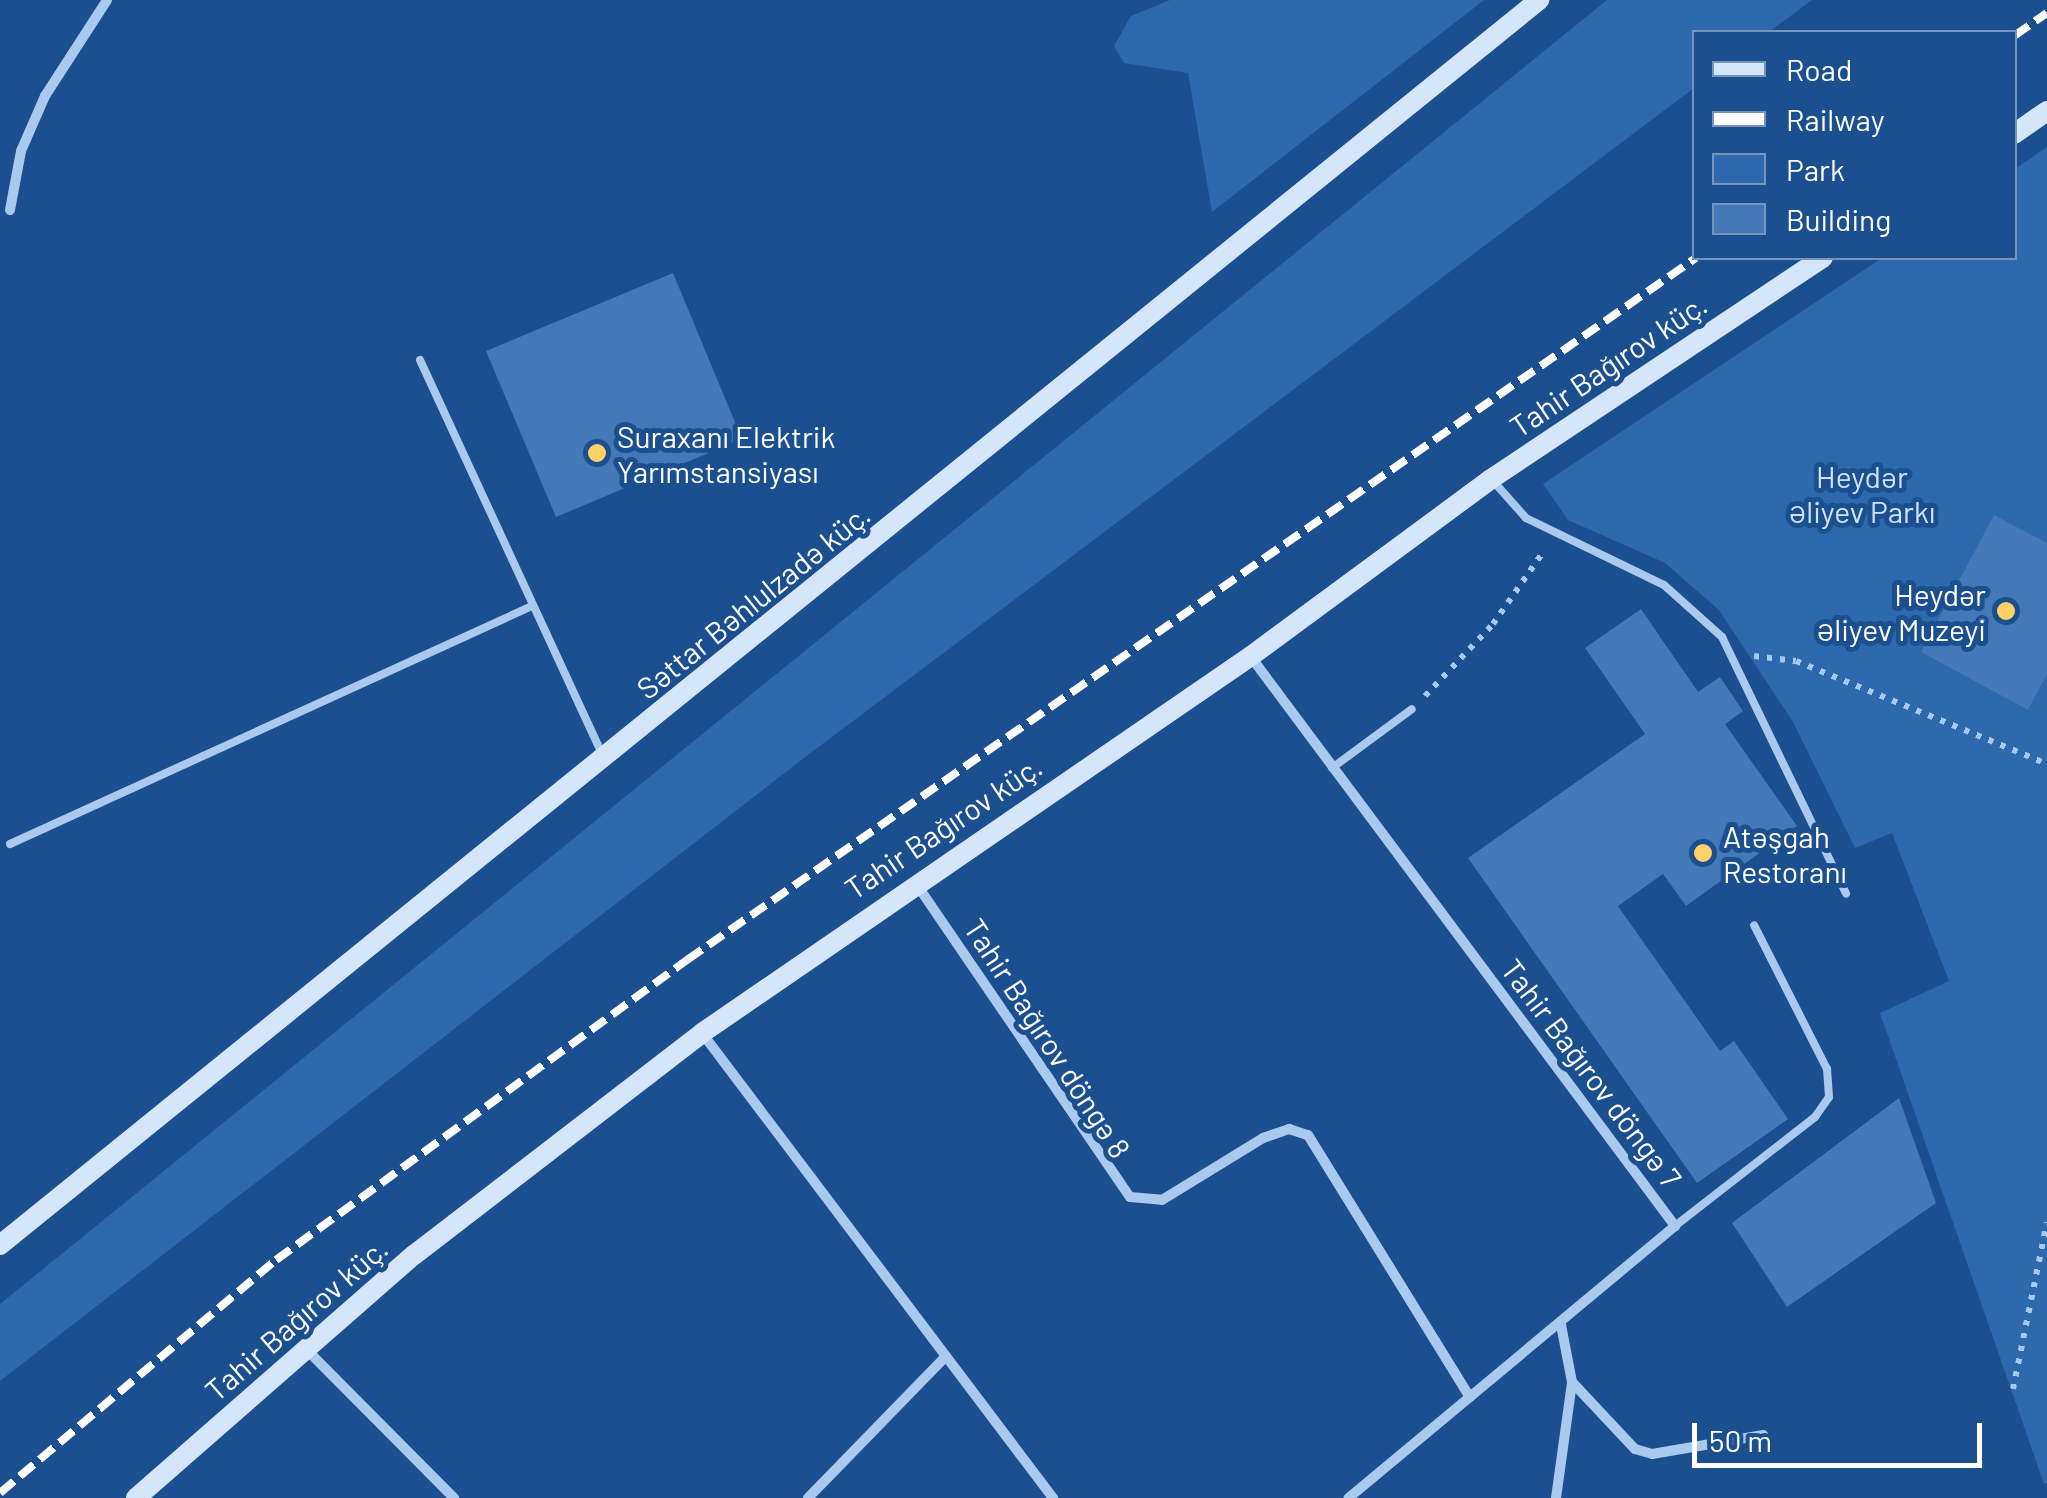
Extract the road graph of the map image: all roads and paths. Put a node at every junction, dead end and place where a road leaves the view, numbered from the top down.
1 (107, 0) edge
2 (1540, 0) edge
3 (2047, 111) edge
4 (2017, 132) edge
5 (10, 210) dead end
6 (1820, 260) edge
7 (420, 360) dead end
8 (1492, 479) junction
9 (1555, 533) junction
10 (532, 606) junction
11 (1251, 656) junction
12 (1753, 656) dead end
13 (1412, 710) joint
14 (605, 760) junction
15 (2047, 764) edge
16 (1332, 768) junction
17 (10, 844) dead end
18 (914, 880) junction
19 (1846, 894) dead end
20 (1754, 924) dead end
21 (702, 1033) junction
22 (2047, 1222) edge
23 (1675, 1226) junction
24 (0, 1245) edge
25 (1561, 1325) junction
26 (307, 1350) junction
27 (944, 1358) junction
28 (1572, 1382) junction
29 (2013, 1389) dead end
30 (1470, 1396) junction
31 (1763, 1435) dead end
32 (136, 1498) edge
33 (454, 1498) edge
34 (808, 1498) edge
35 (1054, 1498) edge
36 (1348, 1498) edge
37 (1556, 1498) edge

1 - 5 street
2 - 14 street, Səttar Bəhlulzadə küç.
3 - 4 street
6 - 8 street, Tahir Bağırov küç.
7 - 10 lane
8 - 9 lane
8 - 11 street, Tahir Bağırov küç.
9 - 13 path
9 - 19 lane
10 - 14 lane
10 - 17 lane
11 - 16 street, Tahir Bağırov döngə 7
11 - 18 street, Tahir Bağırov küç.
12 - 15 path
13 - 16 lane
14 - 24 street, Səttar Bəhlulzadə küç.
16 - 23 street, Tahir Bağırov döngə 7
18 - 21 street, Tahir Bağırov küç.
18 - 30 street, Tahir Bağırov döngə 8
20 - 23 lane
21 - 26 street, Tahir Bağırov küç.
21 - 27 street
22 - 29 path
23 - 25 street, Tahir Bağırov döngə 7
25 - 28 street
25 - 30 street, Tahir Bağırov döngə 7
26 - 32 street, Tahir Bağırov küç.
26 - 33 street
27 - 34 street
27 - 35 street
28 - 31 street
28 - 37 street
30 - 36 street, Tahir Bağırov döngə 7

